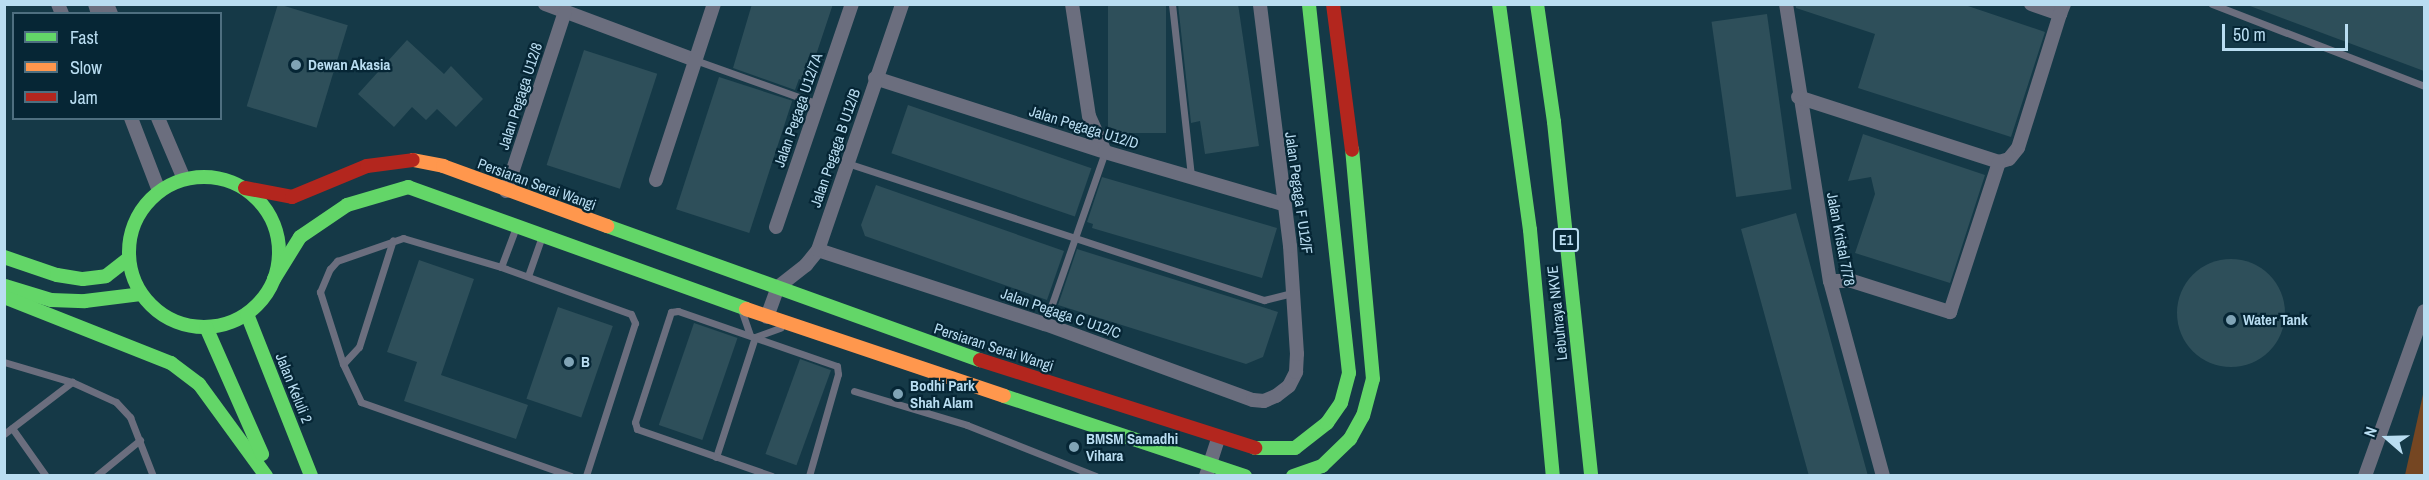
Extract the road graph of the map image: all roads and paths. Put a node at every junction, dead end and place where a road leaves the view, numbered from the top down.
1 (544, 4) edge
2 (714, 4) edge
3 (852, 4) edge
4 (902, 4) edge
5 (1072, 4) edge
6 (1172, 4) edge
7 (1260, 4) edge
8 (1309, 4) edge
9 (1333, 4) edge
10 (1499, 4) edge
11 (1537, 4) edge
12 (1786, 4) edge
13 (2031, 4) edge
14 (2212, 4) edge
15 (2062, 9) edge
16 (565, 12) junction
17 (695, 60) junction
18 (875, 78) junction
19 (2424, 86) edge
20 (1798, 97) junction
21 (818, 104) junction
22 (124, 120) edge
23 (132, 120) edge
24 (159, 120) edge
25 (140, 149) junction
26 (1105, 152) junction
27 (1999, 162) junction
28 (847, 163) junction
29 (1191, 177) junction
30 (184, 179) junction
31 (656, 180) dead end
32 (245, 188) junction
33 (159, 191) junction
34 (506, 191) junction
35 (1283, 204) junction
36 (516, 226) junction
37 (776, 227) dead end
38 (542, 235) junction
39 (1076, 239) junction
40 (393, 240) junction
41 (818, 250) junction
42 (4, 257) edge
43 (129, 258) junction
44 (501, 267) junction
45 (528, 276) junction
46 (274, 279) junction
47 (1830, 281) junction
48 (4, 286) edge
49 (778, 287) junction
50 (1294, 292) junction
51 (141, 294) junction
52 (4, 297) edge
53 (738, 306) junction
54 (2424, 311) edge
55 (247, 314) junction
56 (767, 317) junction
57 (1045, 324) junction
58 (789, 325) junction
59 (206, 327) junction
60 (755, 337) junction
61 (4, 362) edge
62 (343, 364) junction
63 (72, 382) junction
64 (1289, 386) joint
65 (854, 391) dead end
66 (12, 428) junction
67 (4, 434) edge
68 (1218, 438) junction
69 (140, 441) junction
70 (716, 457) junction
71 (1208, 470) edge
72 (46, 476) edge
73 (96, 476) edge
74 (153, 476) edge
75 (266, 476) edge
76 (272, 476) edge
77 (311, 476) edge
78 (571, 476) edge
79 (586, 476) edge
80 (772, 476) edge
81 (809, 476) edge
82 (1096, 476) edge
83 (1245, 476) edge
84 (1293, 476) edge
85 (1552, 476) edge
86 (1591, 476) edge
87 (1883, 476) edge
88 (2365, 476) edge

1 - 16 street
2 - 17 street
3 - 21 street, Jalan Pegaga U12/7A
4 - 18 street, Jalan Pegaga B U12/B
5 - 26 street
6 - 29 lane
7 - 35 street, Jalan Pegaga F U12/F
8 - 68 main road, Persiaran Serai Wangi
9 - 84 main road
10 - 85 main road, Lebuhraya NKVE / E1
11 - 86 main road, Lebuhraya NKVE / E1
12 - 20 street, Jalan Kristal 7/78
13 - 15 street
14 - 19 lane
15 - 27 street
16 - 17 street
16 - 34 street, Jalan Pegaga U12/8
17 - 21 lane
17 - 31 street
18 - 26 street, Jalan Pegaga U12/D
18 - 28 street, Jalan Pegaga B U12/B
20 - 27 street
20 - 47 street, Jalan Kristal 7/78
21 - 37 street, Jalan Pegaga U12/7A
22 - 25 street
23 - 25 street
24 - 30 street
25 - 33 street
26 - 29 street, Jalan Pegaga U12/D
26 - 39 lane
27 - 47 street
28 - 39 lane
28 - 41 street, Jalan Pegaga B U12/B
29 - 35 street, Jalan Pegaga U12/D
30 - 32 main road
30 - 33 main road
32 - 34 main road, Persiaran Serai Wangi
32 - 46 main road
33 - 43 main road
34 - 49 main road, Persiaran Serai Wangi
35 - 50 street, Jalan Pegaga F U12/F
36 - 38 main road
36 - 44 lane
36 - 46 main road
38 - 45 lane
38 - 53 main road
39 - 50 lane
39 - 57 lane
40 - 44 lane
40 - 62 lane
40 - 62 lane
41 - 49 street, Jalan Pegaga B U12/B
41 - 57 street, Jalan Pegaga C U12/C
42 - 43 main road
43 - 51 main road
44 - 45 lane
45 - 79 lane
46 - 55 main road
47 - 87 street, Jalan Kristal 7/78
48 - 51 main road
49 - 56 street
49 - 68 main road, Persiaran Serai Wangi
50 - 64 street, Jalan Pegaga F U12/F
51 - 59 main road
52 - 75 main road
53 - 56 main road
53 - 60 lane
54 - 88 street
55 - 59 main road
55 - 77 main road, Jalan Keluli 2
56 - 58 main road
57 - 64 street, Jalan Pegaga C U12/C
58 - 60 lane
58 - 71 main road
59 - 76 main road
60 - 70 lane
60 - 70 lane
60 - 81 lane
61 - 63 lane
62 - 78 lane
63 - 66 lane
63 - 69 lane
65 - 82 lane
66 - 67 lane
66 - 72 lane
68 - 71 street
69 - 73 lane
69 - 74 lane
70 - 80 lane
71 - 83 main road

